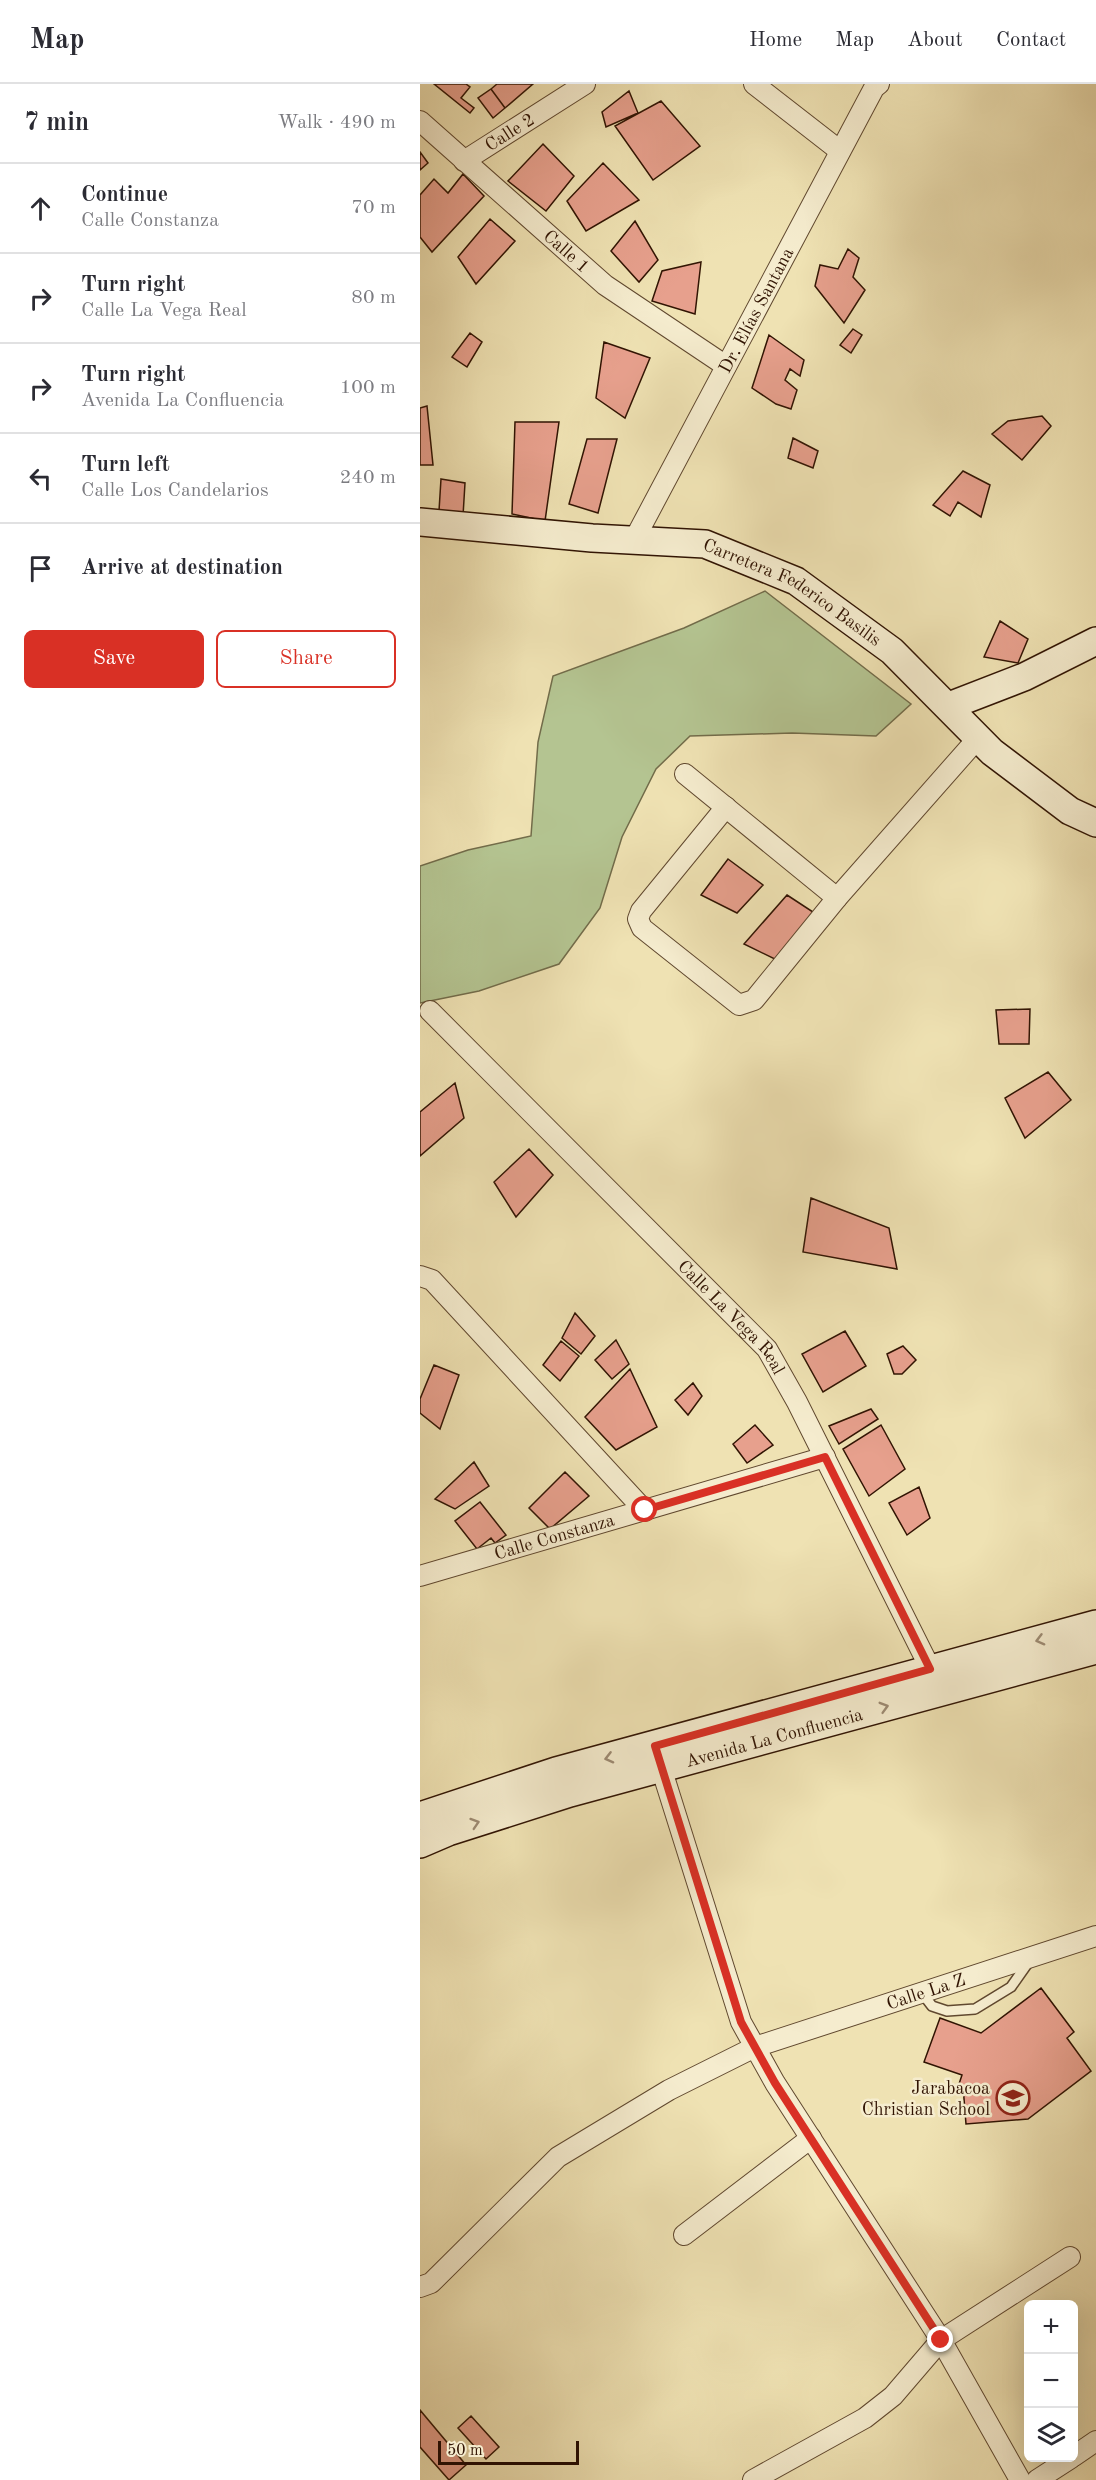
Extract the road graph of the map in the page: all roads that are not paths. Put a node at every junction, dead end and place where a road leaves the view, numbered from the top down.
1 (585, 84) edge
2 (754, 84) edge
3 (879, 84) edge
4 (420, 121) edge
5 (840, 151) junction
6 (464, 161) junction
7 (726, 366) junction
8 (420, 522) edge
9 (634, 540) junction
10 (1096, 641) edge
11 (949, 706) junction
12 (978, 738) junction
13 (686, 774) dead end
14 (726, 807) junction
15 (1096, 823) edge
16 (837, 898) junction
17 (430, 1011) dead end
18 (420, 1276) edge
19 (825, 1457) junction
20 (645, 1510) junction
21 (420, 1576) edge
22 (1096, 1624) edge
23 (1096, 1650) edge
24 (936, 1680) junction
25 (658, 1758) junction
26 (420, 1816) edge
27 (420, 1844) edge
28 (1096, 1936) edge
29 (1033, 1956) junction
30 (922, 1993) junction
31 (755, 2047) junction
32 (810, 2138) junction
33 (684, 2235) dead end
34 (1070, 2257) dead end
35 (422, 2287) edge
36 (941, 2340) junction
37 (1096, 2441) edge
38 (1078, 2452) edge
39 (1063, 2462) edge
40 (753, 2480) edge
41 (1020, 2480) edge
42 (1036, 2480) edge

1 - 6 street, Calle 2
2 - 5 street
3 - 5 street, Dr. Elías Santana
4 - 6 street, Calle 1
5 - 7 street, Dr. Elías Santana
6 - 7 street, Calle 1
7 - 9 street, Dr. Elías Santana
8 - 9 street, Carretera Federico Basilis
9 - 11 street, Carretera Federico Basilis
10 - 11 street
11 - 12 street, Carretera Federico Basilis
12 - 15 street, Carretera Federico Basilis
12 - 16 street
13 - 14 street
14 - 16 street
14 - 16 street
17 - 19 street, Calle La Vega Real
18 - 20 street
19 - 20 street, Calle Constanza
19 - 24 street, Calle La Vega Real
20 - 21 street, Calle Constanza
22 -> 24 street, Avenida La Confluencia
23 - 24 street, Avenida La Confluencia
24 - 25 street, Avenida La Confluencia
25 -> 26 street, Avenida La Confluencia
27 -> 25 street, Avenida La Confluencia
25 - 31 street
28 - 29 street, Calle La Z
29 - 30 street, Calle La Z
29 - 30 lane
30 - 31 street, Calle La Z
31 - 32 street
31 - 35 street, Calle La Z
32 - 33 street
32 - 36 street
34 - 36 street
36 - 40 street
36 - 41 street
37 - 38 street
39 - 42 street

